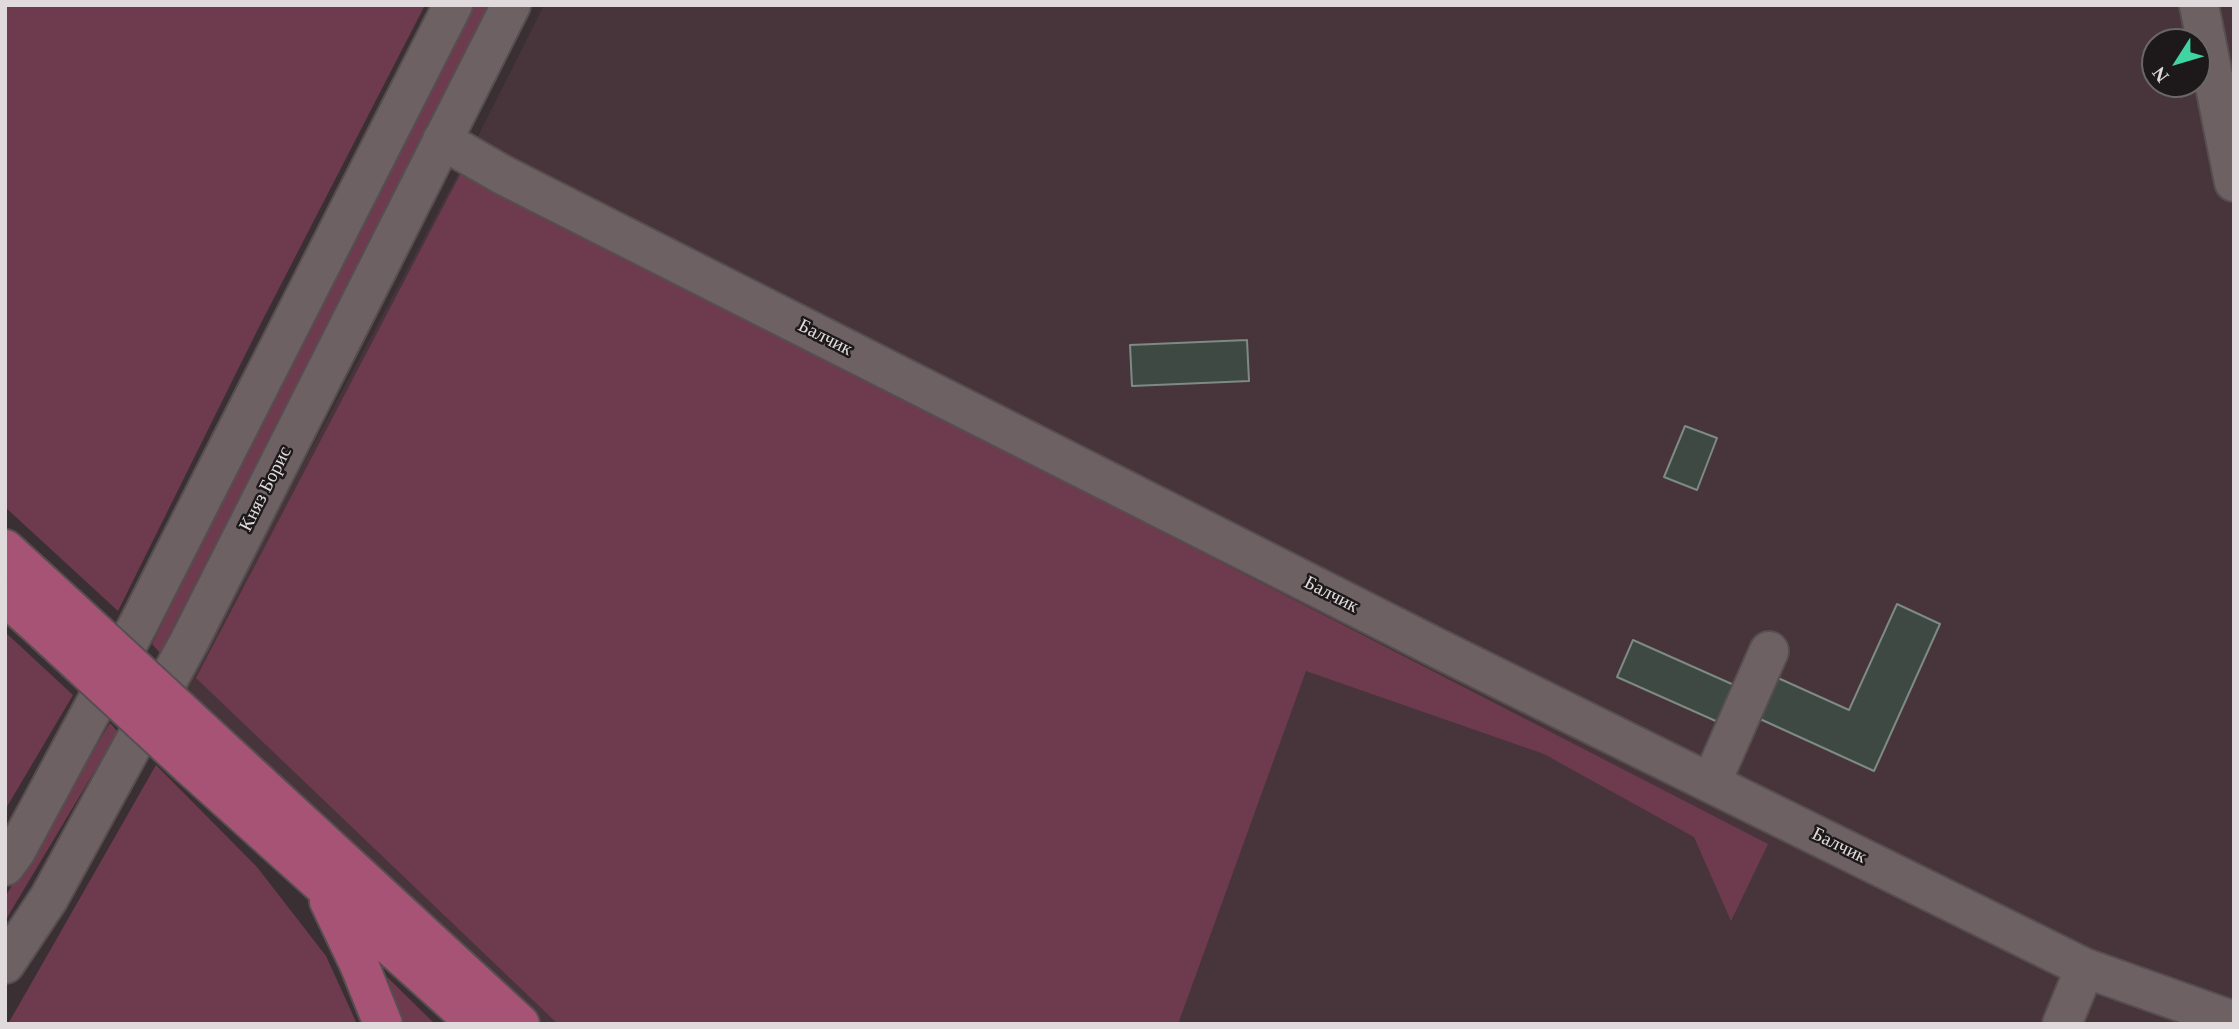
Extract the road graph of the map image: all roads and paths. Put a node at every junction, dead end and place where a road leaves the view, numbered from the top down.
1 (453, 5) edge
2 (511, 5) edge
3 (2199, 5) edge
4 (2221, 53) edge
5 (442, 140) junction
6 (2234, 182) edge
7 (5, 549) edge
8 (5, 596) edge
9 (55, 618) junction
10 (1769, 651) dead end
11 (200, 752) junction
12 (1712, 783) junction
13 (5, 866) edge
14 (321, 883) junction
15 (5, 964) edge
16 (2085, 968) junction
17 (2231, 1009) edge
18 (501, 1021) edge
19 (383, 1024) edge
20 (2062, 1024) edge

1 - 13 street
2 - 5 street, Княз Борис
3 - 4 street
4 - 6 street
5 - 12 street, Балчик
5 - 15 street, Княз Борис
7 - 9 main road
8 - 9 main road
9 - 11 main road, bridge
10 - 12 street
11 - 14 main road
11 - 18 main road
12 - 16 street, Балчик
14 - 18 main road
14 - 19 main road
16 - 17 street, Балчик
16 - 20 street

